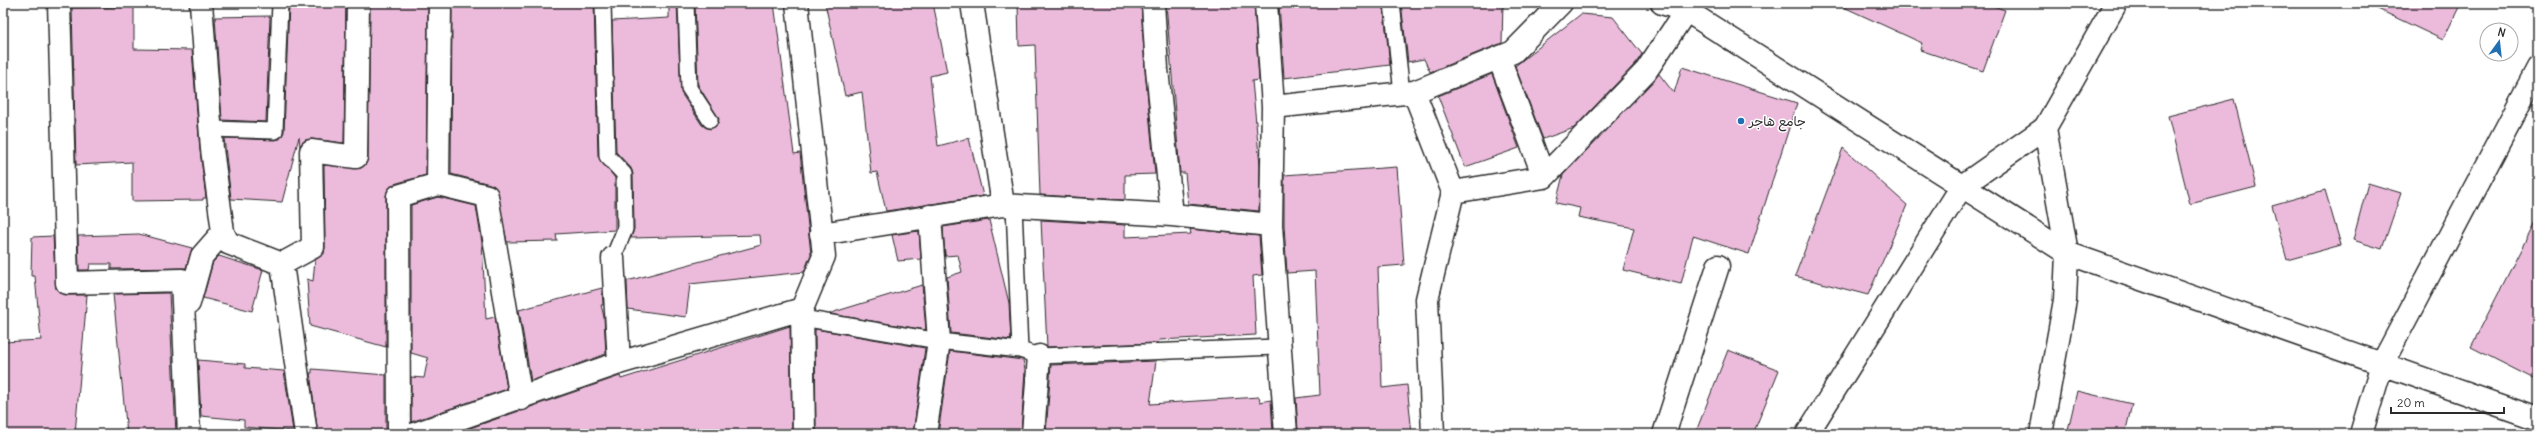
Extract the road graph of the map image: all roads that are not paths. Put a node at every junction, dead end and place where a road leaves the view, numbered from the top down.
1 (59, 3) edge
2 (201, 3) edge
3 (280, 3) edge
4 (358, 3) edge
5 (440, 3) edge
6 (603, 3) edge
7 (686, 3) edge
8 (797, 3) edge
9 (972, 3) edge
10 (1153, 3) edge
11 (1266, 3) edge
12 (1392, 3) edge
13 (1561, 3) edge
14 (1662, 3) edge
15 (2116, 3) edge
16 (1689, 7) edge
17 (1499, 58) junction
18 (2538, 68) edge
19 (1408, 92) junction
20 (1273, 107) junction
21 (710, 120) dead end
22 (2045, 128) junction
23 (211, 129) junction
24 (1544, 177) junction
25 (438, 184) junction
26 (1962, 186) junction
27 (1453, 192) junction
28 (1008, 205) junction
29 (1172, 214) junction
30 (930, 216) junction
31 (1271, 225) junction
32 (223, 232) junction
33 (821, 234) junction
34 (2067, 253) junction
35 (613, 258) joint
36 (282, 264) junction
37 (1718, 266) dead end
38 (802, 314) junction
39 (184, 322) junction
40 (939, 341) junction
41 (1280, 348) junction
42 (1029, 353) junction
43 (619, 363) junction
44 (2382, 364) junction
45 (520, 399) junction
46 (2538, 419) edge
47 (189, 434) edge
48 (306, 434) edge
49 (399, 434) edge
50 (415, 434) edge
51 (804, 434) edge
52 (925, 434) edge
53 (1033, 434) edge
54 (1286, 434) edge
55 (1433, 434) edge
56 (1664, 434) edge
57 (1807, 434) edge
58 (2041, 434) edge
59 (2361, 434) edge

1 - 39 street
2 - 23 street
3 - 23 lane
4 - 36 street
5 - 25 street
6 - 35 lane
7 - 21 lane
8 - 33 street
9 - 28 street
10 - 29 street
11 - 20 street
12 - 19 lane
13 - 17 street
14 - 16 street
15 - 22 street
16 - 24 street
16 - 26 street
17 - 19 street
17 - 24 street
18 - 44 street
19 - 20 street
19 - 27 street
20 - 31 street
22 - 26 street
22 - 34 street
23 - 32 street
24 - 27 street
25 - 45 street
25 - 49 street
26 - 34 street
26 - 57 street
27 - 55 street
28 - 29 street
28 - 30 street
28 - 42 lane
29 - 31 street
30 - 33 street
30 - 40 street
31 - 41 street
32 - 36 street
32 - 39 street
33 - 38 street
34 - 44 street
34 - 58 street
35 - 43 street
36 - 48 street
37 - 56 street
38 - 40 lane
38 - 43 street
38 - 51 street
39 - 47 street
40 - 42 lane
40 - 52 street
41 - 42 lane
41 - 54 street
42 - 53 street
43 - 45 street
44 - 46 street
44 - 59 street
45 - 50 street

